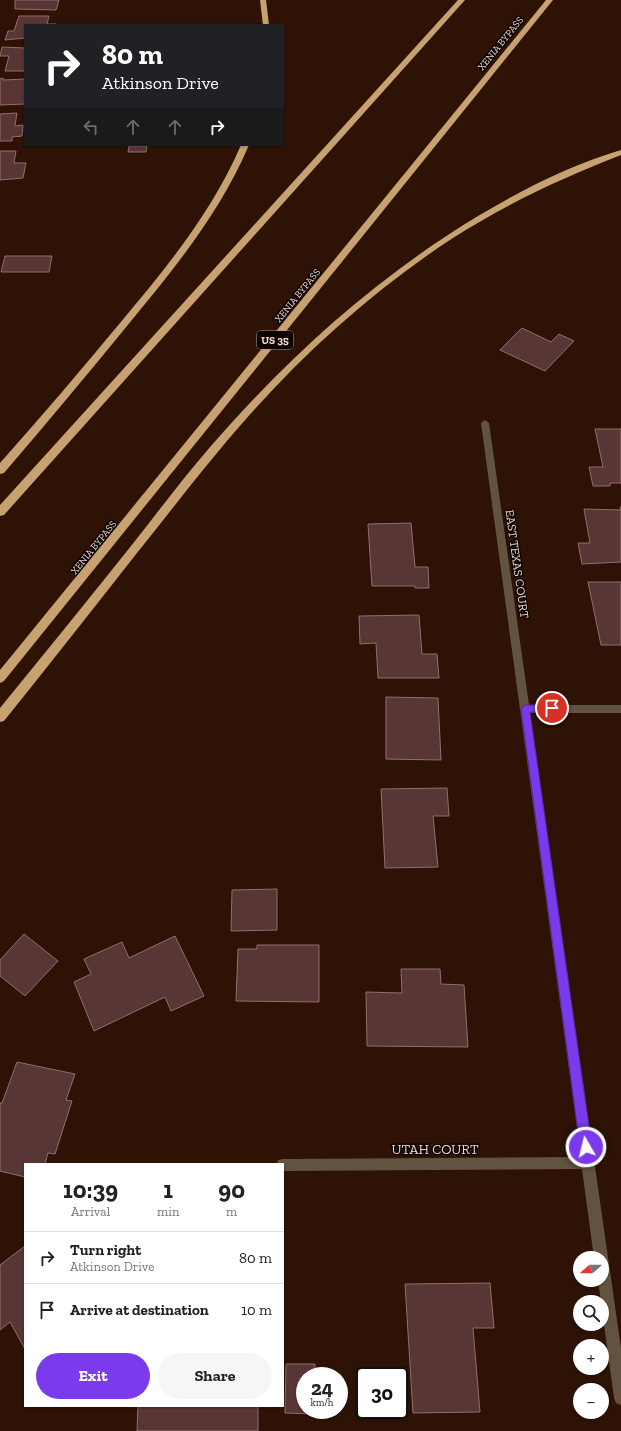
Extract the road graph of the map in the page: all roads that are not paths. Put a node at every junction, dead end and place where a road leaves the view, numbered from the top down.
1 (263, 0) edge
2 (462, 0) edge
3 (550, 0) edge
4 (266, 24) edge
5 (245, 146) edge
6 (621, 152) edge
7 (485, 422) dead end
8 (0, 470) edge
9 (0, 512) edge
10 (0, 678) edge
11 (525, 709) junction
12 (621, 709) edge
13 (0, 717) edge
14 (588, 1163) junction
15 (284, 1165) edge
16 (600, 1251) edge
17 (605, 1287) edge
18 (621, 1398) edge

1 - 4 highway
2 - 9 highway
3 - 10 highway, XENIA BYPASS / US 35
5 - 8 highway
6 - 13 highway
7 - 11 street, EAST TEXAS COURT
11 - 12 street
11 - 14 street, EAST TEXAS COURT
14 - 15 street, UTAH COURT
14 - 16 street, EAST TEXAS COURT
17 - 18 street

